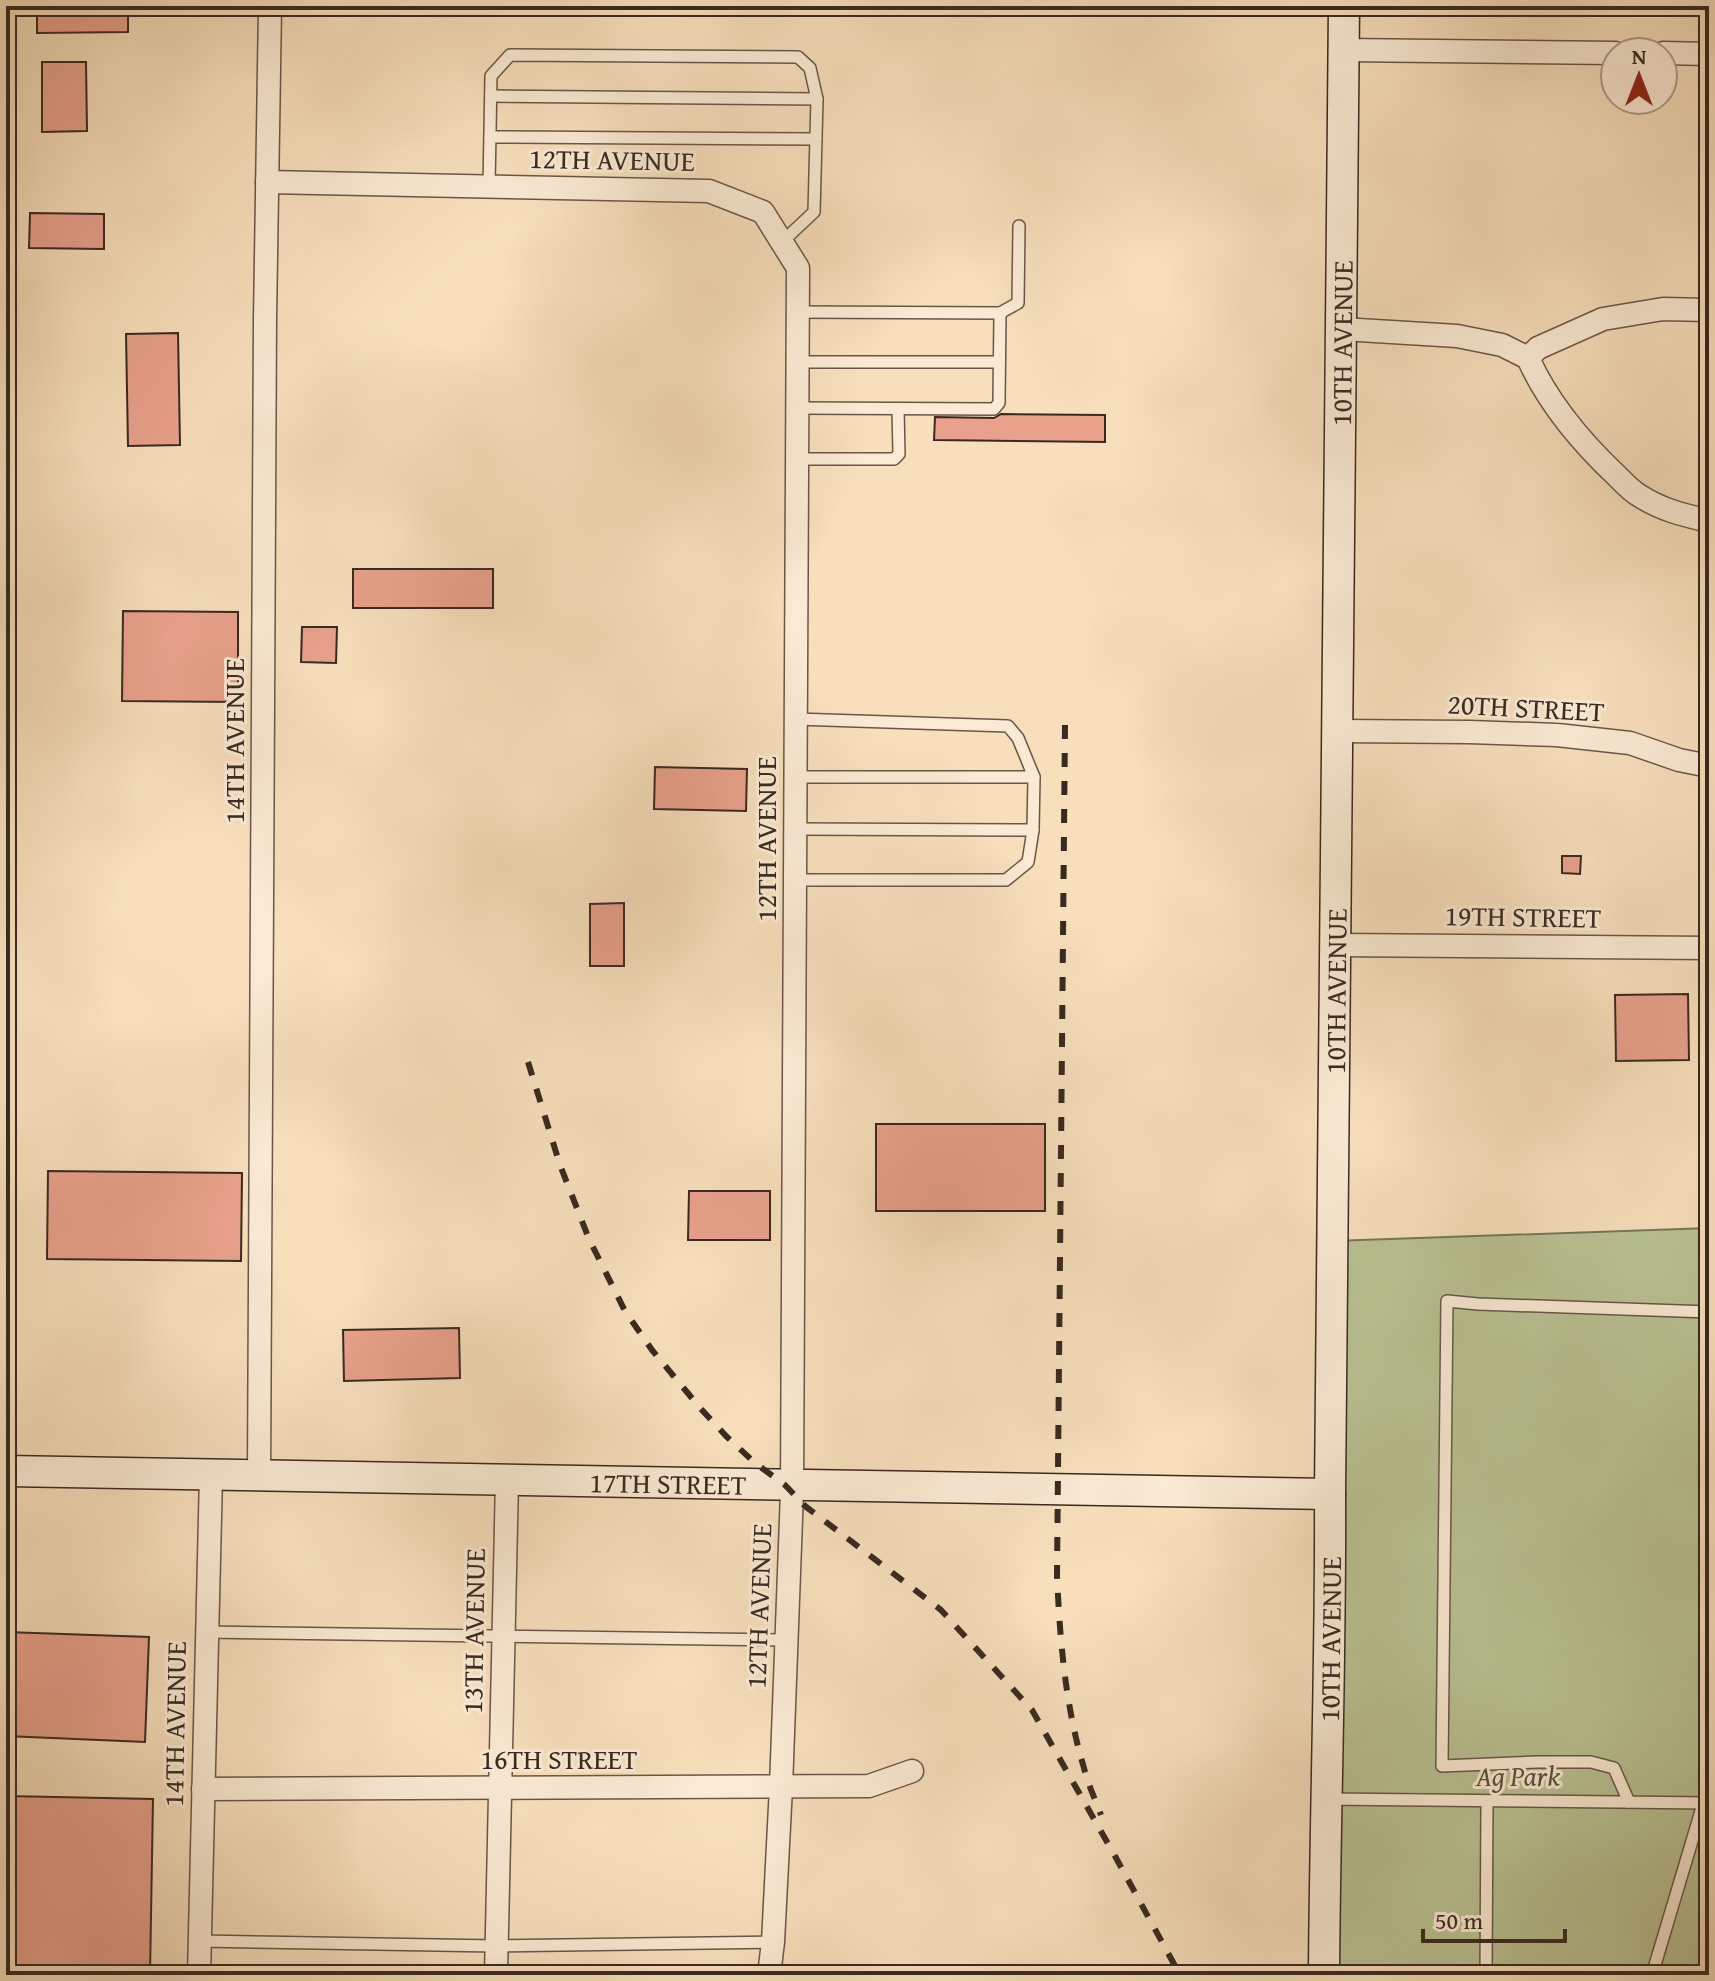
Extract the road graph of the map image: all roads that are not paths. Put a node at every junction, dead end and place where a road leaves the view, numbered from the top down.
1 (270, 6) edge
2 (1344, 6) edge
3 (1344, 50) junction
4 (1599, 53) edge
5 (1679, 53) edge
6 (1709, 54) edge
7 (491, 96) junction
8 (817, 99) junction
9 (490, 137) junction
10 (816, 139) junction
11 (267, 182) junction
12 (489, 186) junction
13 (1019, 226) dead end
14 (782, 242) junction
15 (1709, 310) edge
16 (797, 312) junction
17 (1000, 313) junction
18 (1342, 329) junction
19 (1528, 358) junction
20 (797, 362) junction
21 (999, 362) junction
22 (797, 408) junction
23 (898, 409) junction
24 (797, 459) junction
25 (1709, 521) edge
26 (796, 719) junction
27 (1337, 731) junction
28 (1709, 766) edge
29 (796, 777) junction
30 (1034, 777) junction
31 (795, 829) junction
32 (1033, 830) junction
33 (795, 880) junction
34 (1336, 945) junction
35 (1709, 948) edge
36 (1709, 1312) edge
37 (6, 1471) edge
38 (211, 1475) junction
39 (259, 1476) junction
40 (507, 1480) junction
41 (792, 1485) junction
42 (1330, 1494) junction
43 (206, 1632) junction
44 (503, 1636) junction
45 (788, 1640) junction
46 (912, 1771) dead end
47 (1709, 1784) edge
48 (781, 1787) junction
49 (500, 1788) junction
50 (203, 1789) junction
51 (1326, 1799) junction
52 (1487, 1801) junction
53 (1629, 1802) junction
54 (1706, 1803) edge
55 (200, 1941) junction
56 (773, 1942) junction
57 (497, 1946) junction
58 (199, 1975) edge
59 (496, 1975) edge
60 (769, 1975) edge
61 (1324, 1975) edge
62 (1486, 1975) edge
63 (1652, 1975) edge

1 - 11 street, 14TH AVENUE
2 - 3 main road, 10TH AVENUE
3 - 4 street
3 - 18 main road, 10TH AVENUE
5 - 6 street
7 - 8 lane
7 - 8 lane
7 - 9 lane
8 - 10 lane
9 - 10 lane
9 - 12 lane
10 - 14 lane
11 - 12 street, 12TH AVENUE
11 - 39 street, 14TH AVENUE
12 - 14 street, 12TH AVENUE
13 - 17 lane
14 - 16 street, 12TH AVENUE
15 - 19 street
16 - 17 lane
16 - 20 street, 12TH AVENUE
17 - 21 lane
18 - 19 street
18 - 27 main road, 10TH AVENUE
19 - 25 street
20 - 21 lane
20 - 22 street, 12TH AVENUE
21 - 23 lane
22 - 23 lane
22 - 24 street, 12TH AVENUE
23 - 24 lane
24 - 26 street, 12TH AVENUE
26 - 29 street, 12TH AVENUE
26 - 30 lane
27 - 28 street, 20TH STREET
27 - 34 main road, 10TH AVENUE
29 - 30 lane
29 - 31 street, 12TH AVENUE
30 - 32 lane
31 - 32 lane
31 - 33 street, 12TH AVENUE
32 - 33 lane
33 - 41 street, 12TH AVENUE
34 - 35 street, 19TH STREET
34 - 42 main road, 10TH AVENUE
36 - 53 lane
37 - 38 main road, 17TH STREET
38 - 39 main road, 17TH STREET
38 - 43 street, 14TH AVENUE
39 - 40 main road, 17TH STREET
40 - 41 main road, 17TH STREET
40 - 44 street, 13TH AVENUE
41 - 42 main road, 17TH STREET
41 - 45 street, 12TH AVENUE
42 - 51 main road, 10TH AVENUE
43 - 44 lane
43 - 50 street, 14TH AVENUE
44 - 45 lane
44 - 49 street, 13TH AVENUE
45 - 48 street, 12TH AVENUE
46 - 48 street, 16TH STREET
47 - 54 lane
48 - 49 street, 16TH STREET
48 - 56 street, 12TH AVENUE
49 - 50 street, 16TH STREET
49 - 57 street, 13TH AVENUE
50 - 55 street, 14TH AVENUE
51 - 52 lane
51 - 61 main road, 10TH AVENUE
52 - 53 lane
52 - 62 lane
53 - 54 lane
54 - 63 lane
55 - 57 lane
55 - 58 street, 14TH AVENUE
56 - 57 lane
56 - 60 street, 12TH AVENUE
57 - 59 street, 13TH AVENUE

